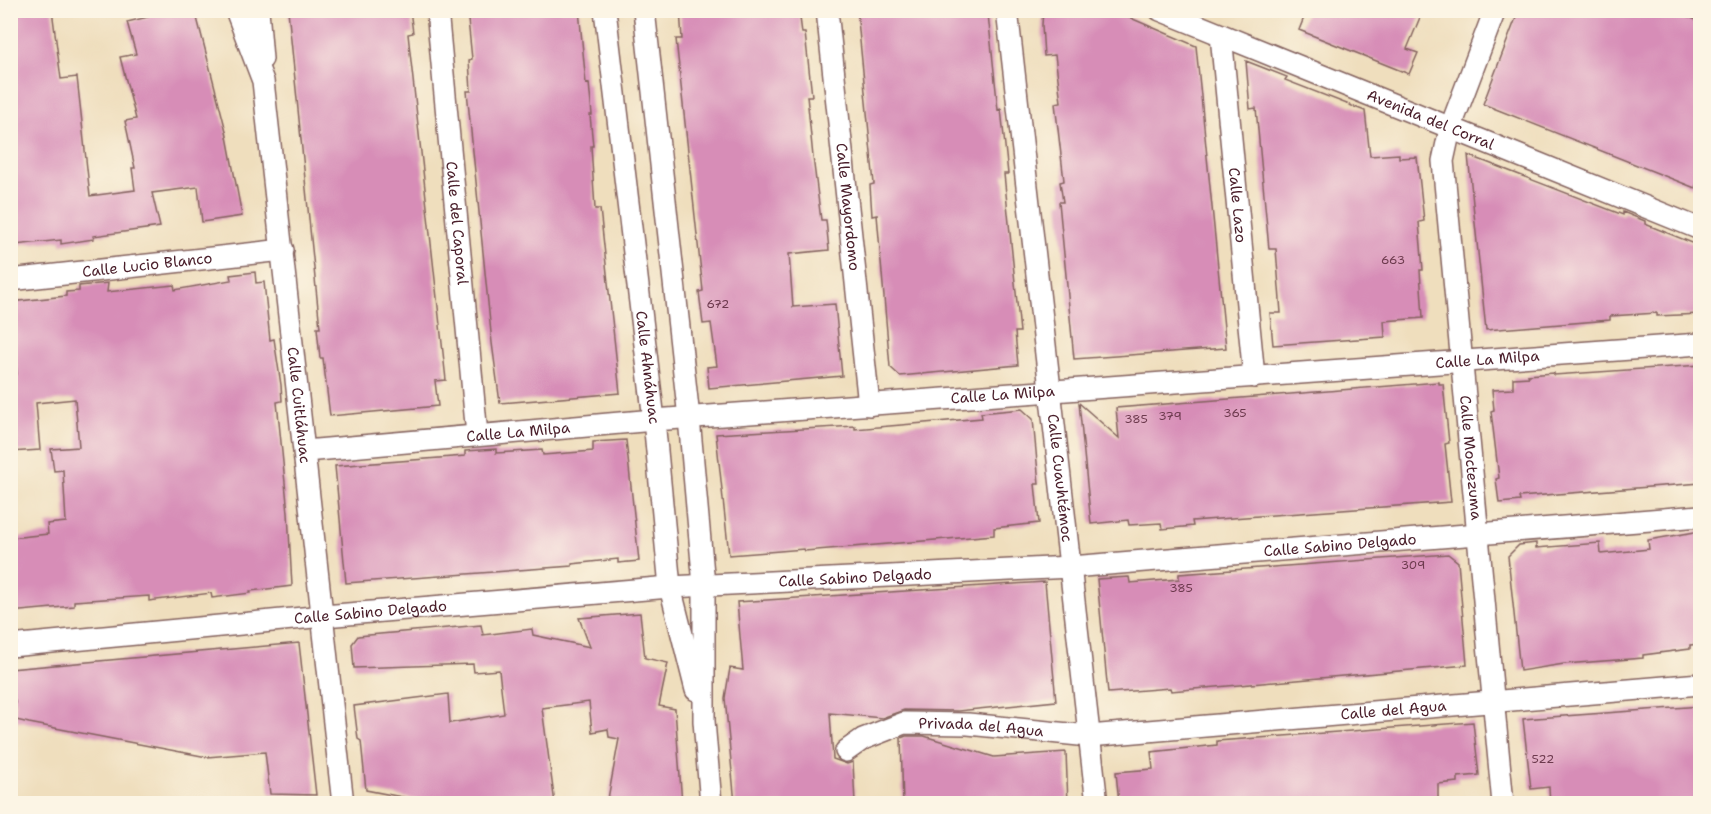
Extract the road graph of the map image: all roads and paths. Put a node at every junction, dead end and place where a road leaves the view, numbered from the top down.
1 (236, 10) edge
2 (258, 10) edge
3 (436, 10) edge
4 (604, 10) edge
5 (644, 10) edge
6 (827, 10) edge
7 (1007, 10) edge
8 (1160, 10) edge
9 (1495, 10) edge
10 (1221, 35) junction
11 (263, 81) junction
12 (1450, 129) junction
13 (1701, 230) edge
14 (283, 250) junction
15 (10, 280) edge
16 (1701, 344) edge
17 (1462, 362) junction
18 (1254, 377) junction
19 (1052, 392) junction
20 (869, 405) junction
21 (688, 418) junction
22 (654, 420) junction
23 (477, 435) junction
24 (305, 451) junction
25 (1701, 516) edge
26 (1478, 535) junction
27 (1071, 567) junction
28 (704, 585) junction
29 (670, 587) junction
30 (324, 616) junction
31 (10, 646) edge
32 (1701, 684) edge
33 (1493, 702) junction
34 (704, 721) junction
35 (1089, 736) junction
36 (846, 751) dead end
37 (343, 804) edge
38 (711, 804) edge
39 (1096, 804) edge
40 (1503, 804) edge

1 - 11 street, Calle Cuitláhuac
2 - 11 street
3 - 23 street, Calle del Caporal
4 - 22 street, Calle Ahnáhuac
5 - 21 street, Calle Ahnáhuac
6 - 20 street, Calle Mayordomo
7 - 19 street, Calle Cuauhtémoc
8 - 10 street, Avenida del Corral
9 - 12 street, Calle Moctezuma
10 - 12 street, Avenida del Corral
10 - 18 street, Calle Lazo
11 - 14 street, Calle Cuitláhuac
12 - 13 street, Avenida del Corral
12 - 17 street, Calle Moctezuma
14 - 15 street, Calle Lucio Blanco
14 - 24 street, Calle Cuitláhuac
16 - 17 street, Calle La Milpa
17 - 18 street, Calle La Milpa
17 - 26 street, Calle Moctezuma
18 - 19 street, Calle La Milpa
19 - 20 street, Calle La Milpa
19 - 27 street, Calle Cuauhtémoc
20 - 21 street, Calle La Milpa
21 - 22 street, Calle La Milpa
21 - 28 street, Calle Ahnáhuac
22 - 23 street, Calle La Milpa
22 - 29 street, Calle Ahnáhuac
23 - 24 street, Calle La Milpa
24 - 30 street, Calle Cuitláhuac
25 - 26 street, Calle Sabino Delgado
26 - 27 street, Calle Sabino Delgado
26 - 33 street, Calle Moctezuma
27 - 28 street, Calle Sabino Delgado
27 - 35 street, Calle Cuauhtémoc
28 - 29 street, Calle Sabino Delgado
28 - 34 street, Calle Ahnáhuac
29 - 30 street, Calle Sabino Delgado
29 - 34 street, Calle Ahnáhuac
30 - 31 street, Calle Sabino Delgado
30 - 37 street, Calle Cuitláhuac
32 - 33 street, Calle del Agua
33 - 35 street, Calle del Agua
33 - 40 street, Calle Moctezuma
34 - 38 street, Calle Ahnáhuac
35 - 36 street, Privada del Agua
35 - 39 street, Calle Cuauhtémoc

